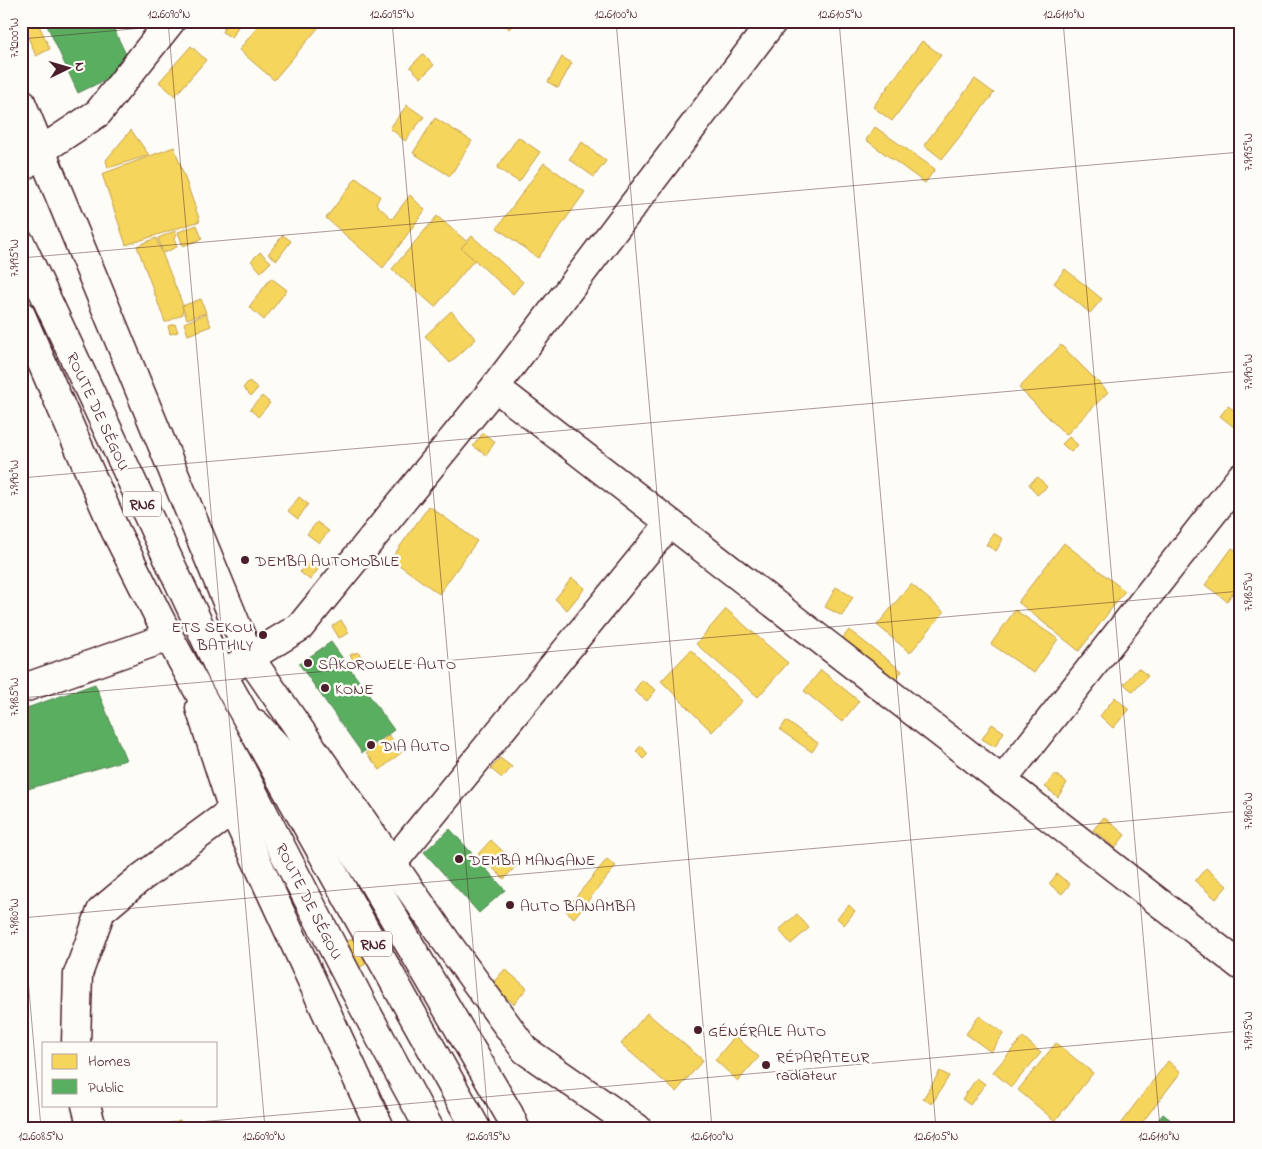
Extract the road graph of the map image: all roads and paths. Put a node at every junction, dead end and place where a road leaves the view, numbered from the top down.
1 (172, 21) edge
2 (772, 21) edge
3 (21, 102) edge
4 (42, 150) junction
5 (21, 168) edge
6 (21, 244) edge
7 (21, 315) edge
8 (495, 387) junction
9 (1241, 477) edge
10 (670, 523) junction
11 (169, 637) junction
12 (250, 658) junction
13 (222, 674) junction
14 (190, 675) junction
15 (21, 689) edge
16 (245, 712) junction
17 (1002, 781) junction
18 (233, 810) junction
19 (393, 864) junction
20 (374, 884) junction
21 (1241, 966) edge
22 (76, 1042) edge
23 (86, 1106) edge
24 (92, 1128) edge
25 (380, 1128) edge
26 (429, 1128) edge
27 (476, 1128) edge
28 (515, 1128) edge
29 (637, 1128) edge

1 - 4 main road
2 - 8 main road
3 - 4 main road
4 - 5 main road
4 - 12 main road
6 - 13 main road, ROUTE DE SÉGOU / RN6
7 - 11 main road, ROUTE DE SÉGOU / RN6
8 - 10 main road
8 - 12 main road
9 - 17 main road
10 - 17 main road
10 - 19 main road
11 - 14 main road, ROUTE DE SÉGOU / RN6
11 - 15 main road
12 - 13 main road
12 - 19 main road
13 - 16 main road, ROUTE DE SÉGOU / RN6
14 - 18 main road, ROUTE DE SÉGOU
14 - 26 main road, ROUTE DE SÉGOU / RN6
16 - 20 main road, ROUTE DE SÉGOU
16 - 27 main road, ROUTE DE SÉGOU / RN6
17 - 21 main road
18 - 22 main road
18 - 25 main road, ROUTE DE SÉGOU
19 - 20 main road
19 - 29 main road
20 - 28 main road, ROUTE DE SÉGOU
23 - 24 main road

